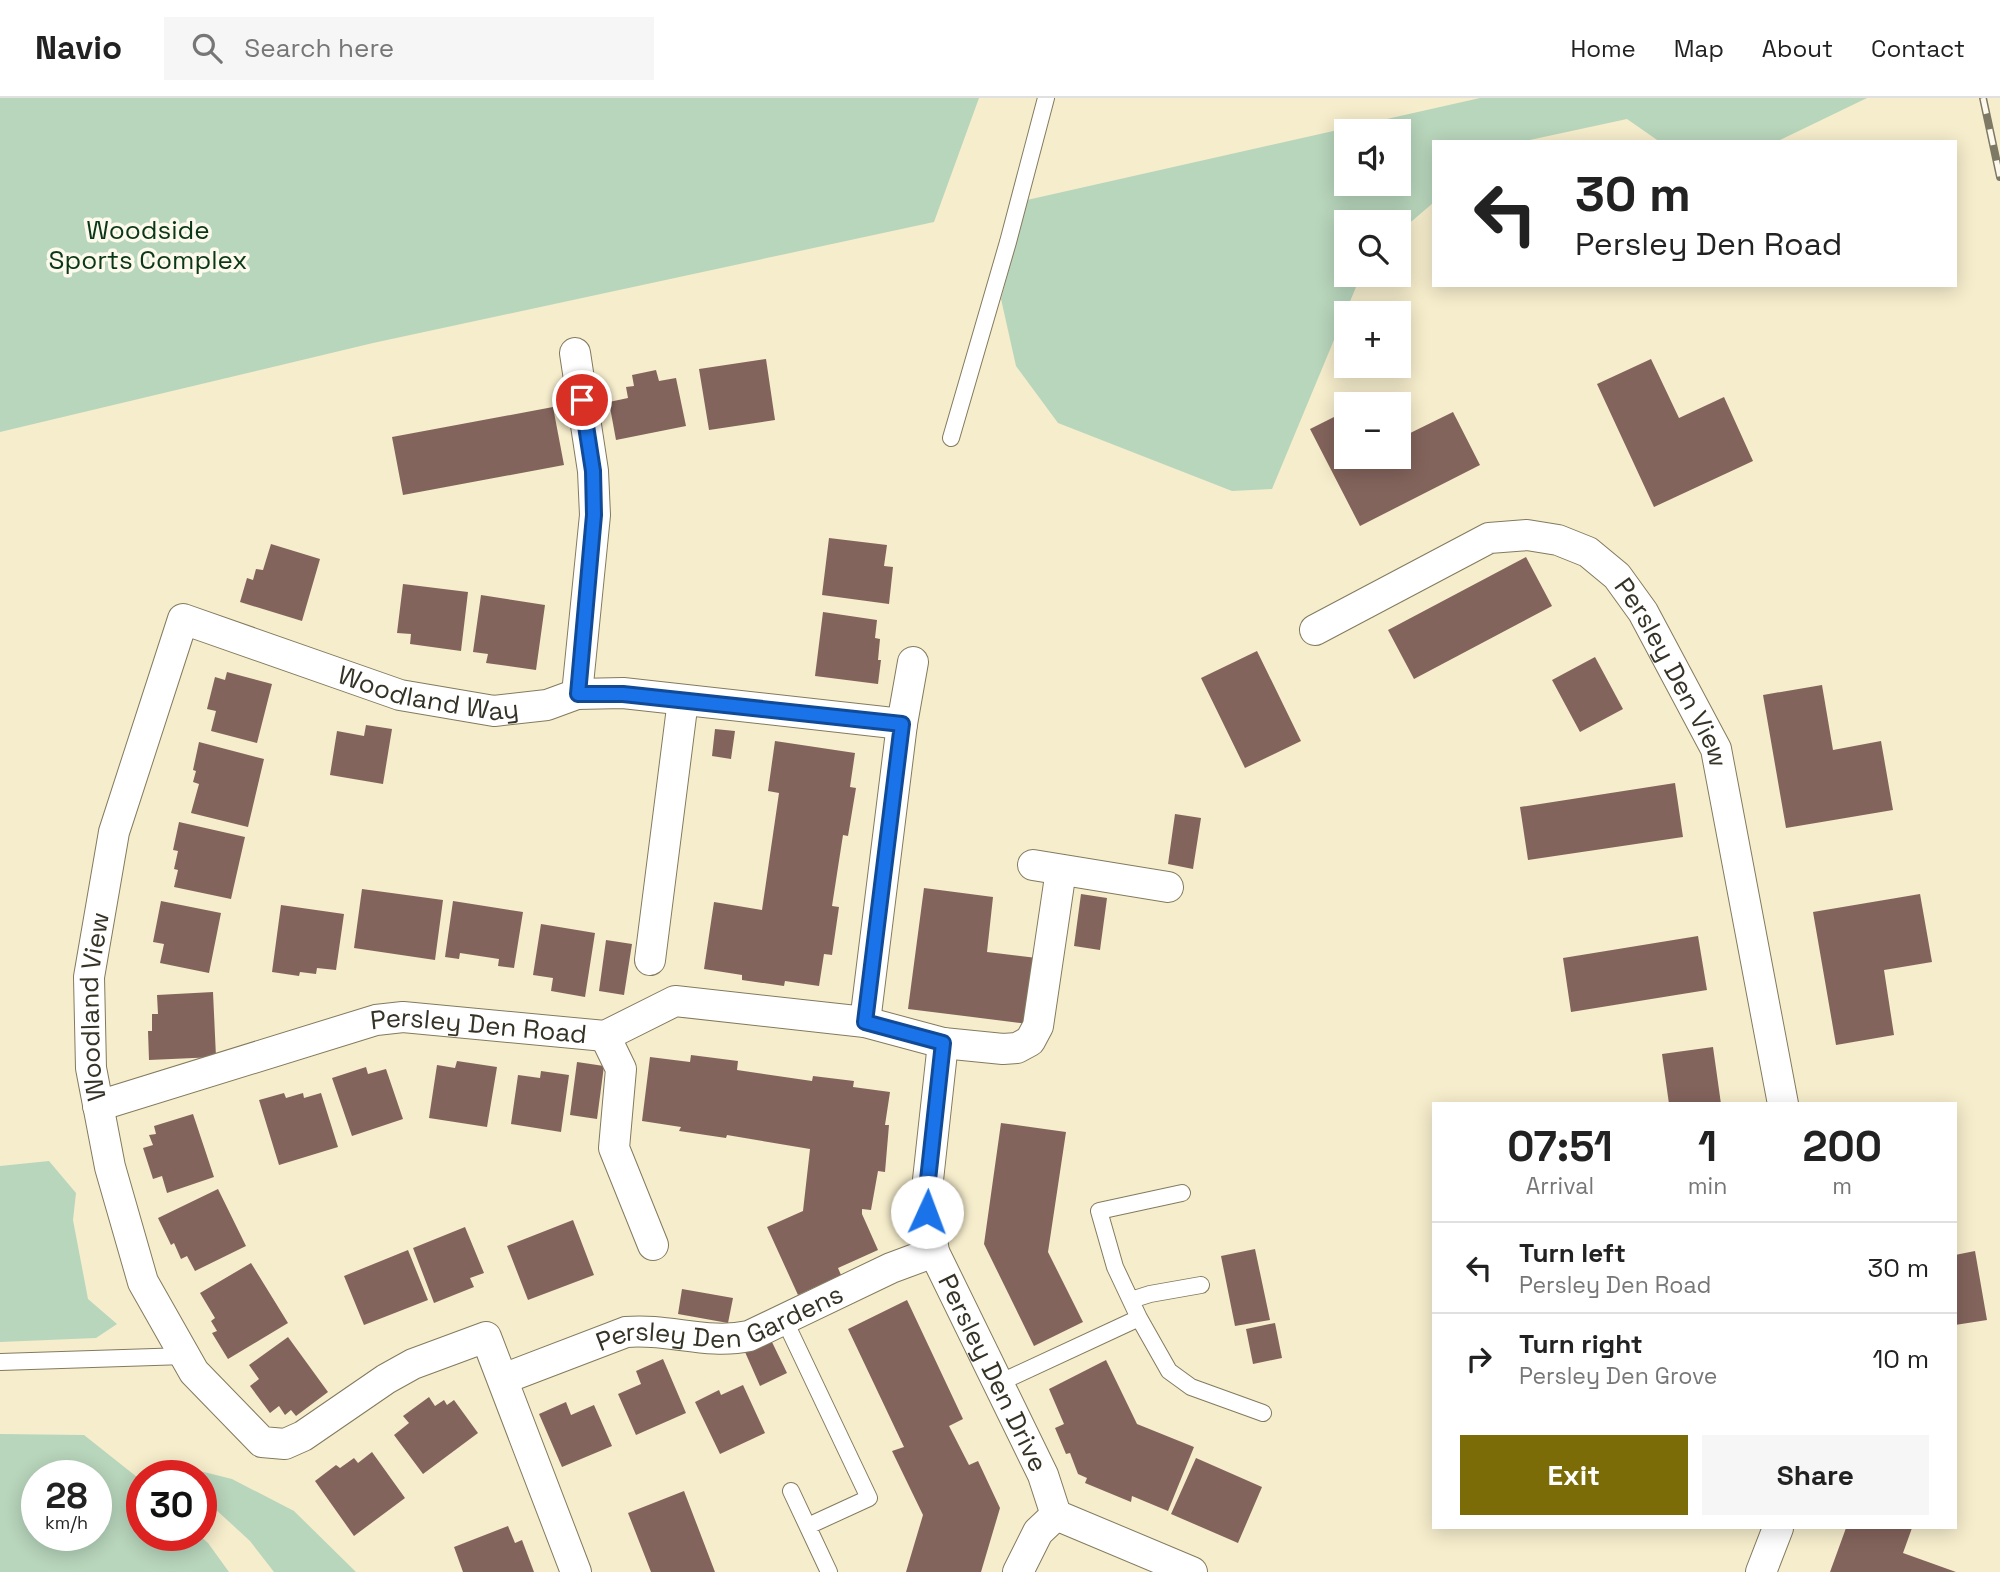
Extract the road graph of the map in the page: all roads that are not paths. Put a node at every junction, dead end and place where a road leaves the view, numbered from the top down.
1 (1046, 98) edge
2 (575, 353) dead end
3 (951, 438) dead end
4 (183, 619) joint
5 (1315, 630) dead end
6 (913, 662) dead end
7 (578, 694) junction
8 (683, 700) junction
9 (902, 724) junction
10 (1168, 887) dead end
11 (650, 960) dead end
12 (865, 1022) junction
13 (605, 1036) junction
14 (943, 1043) junction
15 (1783, 1102) edge
16 (99, 1106) junction
17 (1182, 1193) dead end
18 (653, 1245) dead end
19 (934, 1252) junction
20 (1201, 1285) dead end
21 (1131, 1300) junction
22 (1139, 1318) junction
23 (784, 1319) junction
24 (185, 1356) junction
25 (0, 1363) edge
26 (503, 1379) junction
27 (999, 1383) junction
28 (1263, 1413) dead end
29 (791, 1491) dead end
30 (1056, 1515) junction
31 (808, 1526) junction
32 (1779, 1529) edge
33 (1183, 1570) edge
34 (576, 1572) edge
35 (829, 1572) edge
36 (1018, 1572) edge
37 (1761, 1572) edge

1 - 3 lane
2 - 7 street
4 - 7 street, Woodland Way
4 - 16 street, Woodland View
5 - 15 street, Persley Den View
6 - 9 street
7 - 8 street, Woodland Way
8 - 9 street, Woodland Way
8 - 11 street
9 - 12 street
10 - 14 street, Persley Den Road
12 - 13 street, Persley Den Road
12 - 14 street, Persley Den Road
13 - 16 street, Persley Den Road
13 - 18 street
14 - 19 street, Persley Den Drive
16 - 24 street, Woodland View
17 - 21 lane
19 - 23 street, Persley Den Gardens
19 - 27 street, Persley Den Drive
20 - 21 lane
21 - 22 lane
22 - 27 lane
22 - 28 lane
23 - 26 street, Persley Den Gardens
23 - 31 lane
24 - 25 lane
24 - 26 street, Woodland View
26 - 34 street
27 - 30 street, Persley Den Drive
29 - 31 lane
30 - 33 street
30 - 36 street
31 - 35 lane
32 - 37 street

